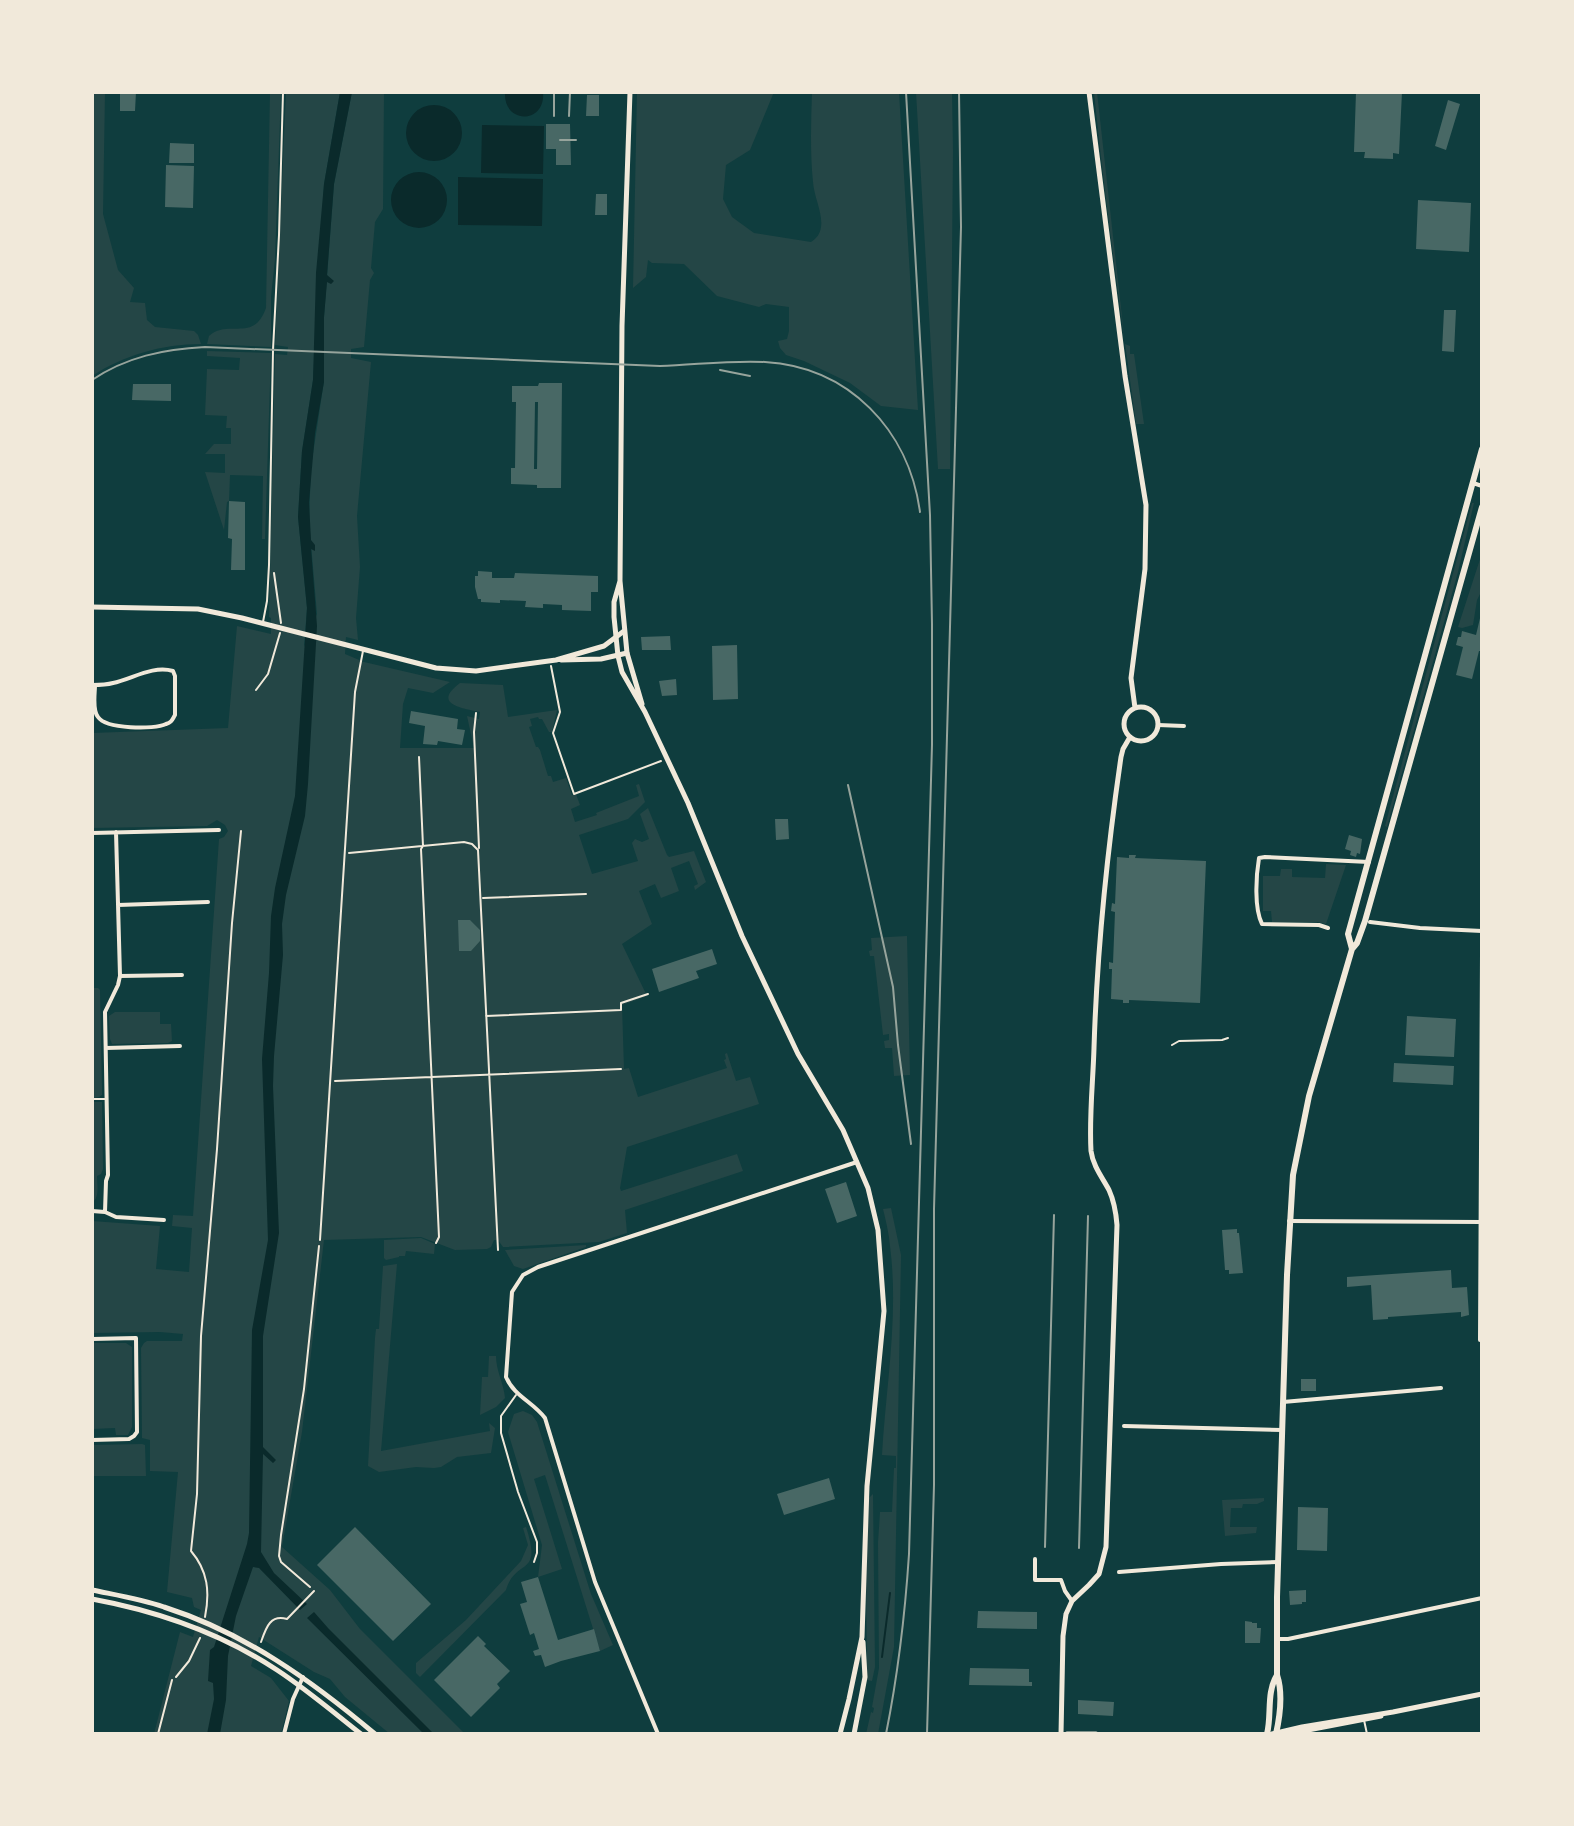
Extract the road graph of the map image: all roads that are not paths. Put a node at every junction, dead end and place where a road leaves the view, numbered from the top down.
1 (283, 92) edge
2 (630, 92) edge
3 (1089, 92) edge
4 (1482, 449) edge
5 (1473, 481) junction
6 (1482, 484) edge
7 (1482, 507) edge
8 (620, 581) junction
9 (92, 607) edge
10 (265, 624) junction
11 (624, 631) junction
12 (616, 637) junction
13 (364, 649) junction
14 (627, 653) junction
15 (618, 656) junction
16 (553, 661) junction
17 (94, 685) edge
18 (1135, 708) junction
19 (645, 712) junction
20 (1158, 725) junction
21 (1184, 726) dead end
22 (1130, 737) junction
23 (219, 830) dead end
24 (116, 832) junction
25 (92, 833) edge
26 (1369, 862) junction
27 (208, 902) dead end
28 (118, 905) junction
29 (1353, 917) junction
30 (1367, 921) junction
31 (1328, 928) dead end
32 (1482, 931) edge
33 (1352, 949) junction
34 (1482, 955) edge
35 (182, 975) dead end
36 (120, 976) junction
37 (180, 1046) dead end
38 (106, 1048) junction
39 (92, 1099) edge
40 (107, 1099) junction
41 (857, 1162) junction
42 (92, 1211) edge
43 (105, 1212) junction
44 (164, 1220) dead end
45 (1289, 1221) junction
46 (1481, 1222) edge
47 (320, 1240) road end
48 (92, 1339) edge
49 (1480, 1340) dead end
50 (1441, 1388) dead end
51 (517, 1394) junction
52 (1283, 1402) junction
53 (1124, 1426) dead end
54 (1282, 1430) junction
55 (92, 1440) edge
56 (1035, 1559) dead end
57 (534, 1562) dead end
58 (1278, 1562) junction
59 (1119, 1572) dead end
60 (92, 1590) edge
61 (314, 1591) road end
62 (1482, 1598) edge
63 (92, 1599) edge
64 (1072, 1601) junction
65 (862, 1637) junction
66 (1278, 1639) junction
67 (260, 1645) junction
68 (303, 1677) junction
69 (172, 1680) dead end
70 (300, 1685) junction
71 (1482, 1694) edge
72 (1393, 1712) junction
73 (1364, 1720) junction
74 (158, 1734) edge
75 (284, 1734) edge
76 (361, 1734) edge
77 (375, 1734) edge
78 (658, 1734) edge
79 (840, 1734) edge
80 (854, 1734) edge
81 (1061, 1734) edge
82 (1067, 1734) edge
83 (1096, 1734) edge
84 (1273, 1734) edge
85 (1287, 1734) edge
86 (1367, 1734) edge

1 - 10 lane
2 - 8 street
3 - 18 street
4 - 5 main road
5 - 6 street
5 - 26 main road
7 - 30 main road
8 - 11 street
8 - 12 street
9 - 10 street
10 - 13 street
11 - 12 street
11 - 14 street
12 - 15 street
12 - 16 street
13 - 16 street
13 - 47 lane
14 - 15 street
14 - 19 street
15 - 16 street
15 - 19 street
17 - 17 street
18 - 20 street
18 - 22 street
19 - 41 street
20 - 21 street
20 - 22 street
22 - 64 street
23 - 24 street
24 - 25 street
24 - 28 street
26 - 29 main road
26 - 31 street
27 - 28 street
28 - 36 street
29 - 30 street
29 - 33 main road
30 - 32 street
30 - 33 main road
33 - 45 main road
34 - 46 street
35 - 36 street
36 - 38 street
37 - 38 street
38 - 40 street
39 - 40 lane
40 - 43 street
41 - 51 street
41 - 65 street
42 - 43 street
43 - 44 street
45 - 46 street
45 - 52 main road
46 - 49 street
48 - 55 street
50 - 52 street
51 - 57 lane
51 - 78 street
52 - 54 main road
53 - 54 street
54 - 58 main road
56 - 64 street
58 - 59 street
58 - 66 main road
60 - 67 street
61 - 67 lane
62 - 66 street
63 - 70 street
64 - 81 street
65 - 79 street
65 - 80 street
66 - 84 main road
67 - 68 street
68 - 70 street
68 - 77 street
69 - 74 lane
70 - 75 street
70 - 76 street
71 - 72 street
72 - 73 street
72 - 84 street
73 - 85 street
73 - 86 lane
82 - 83 street

